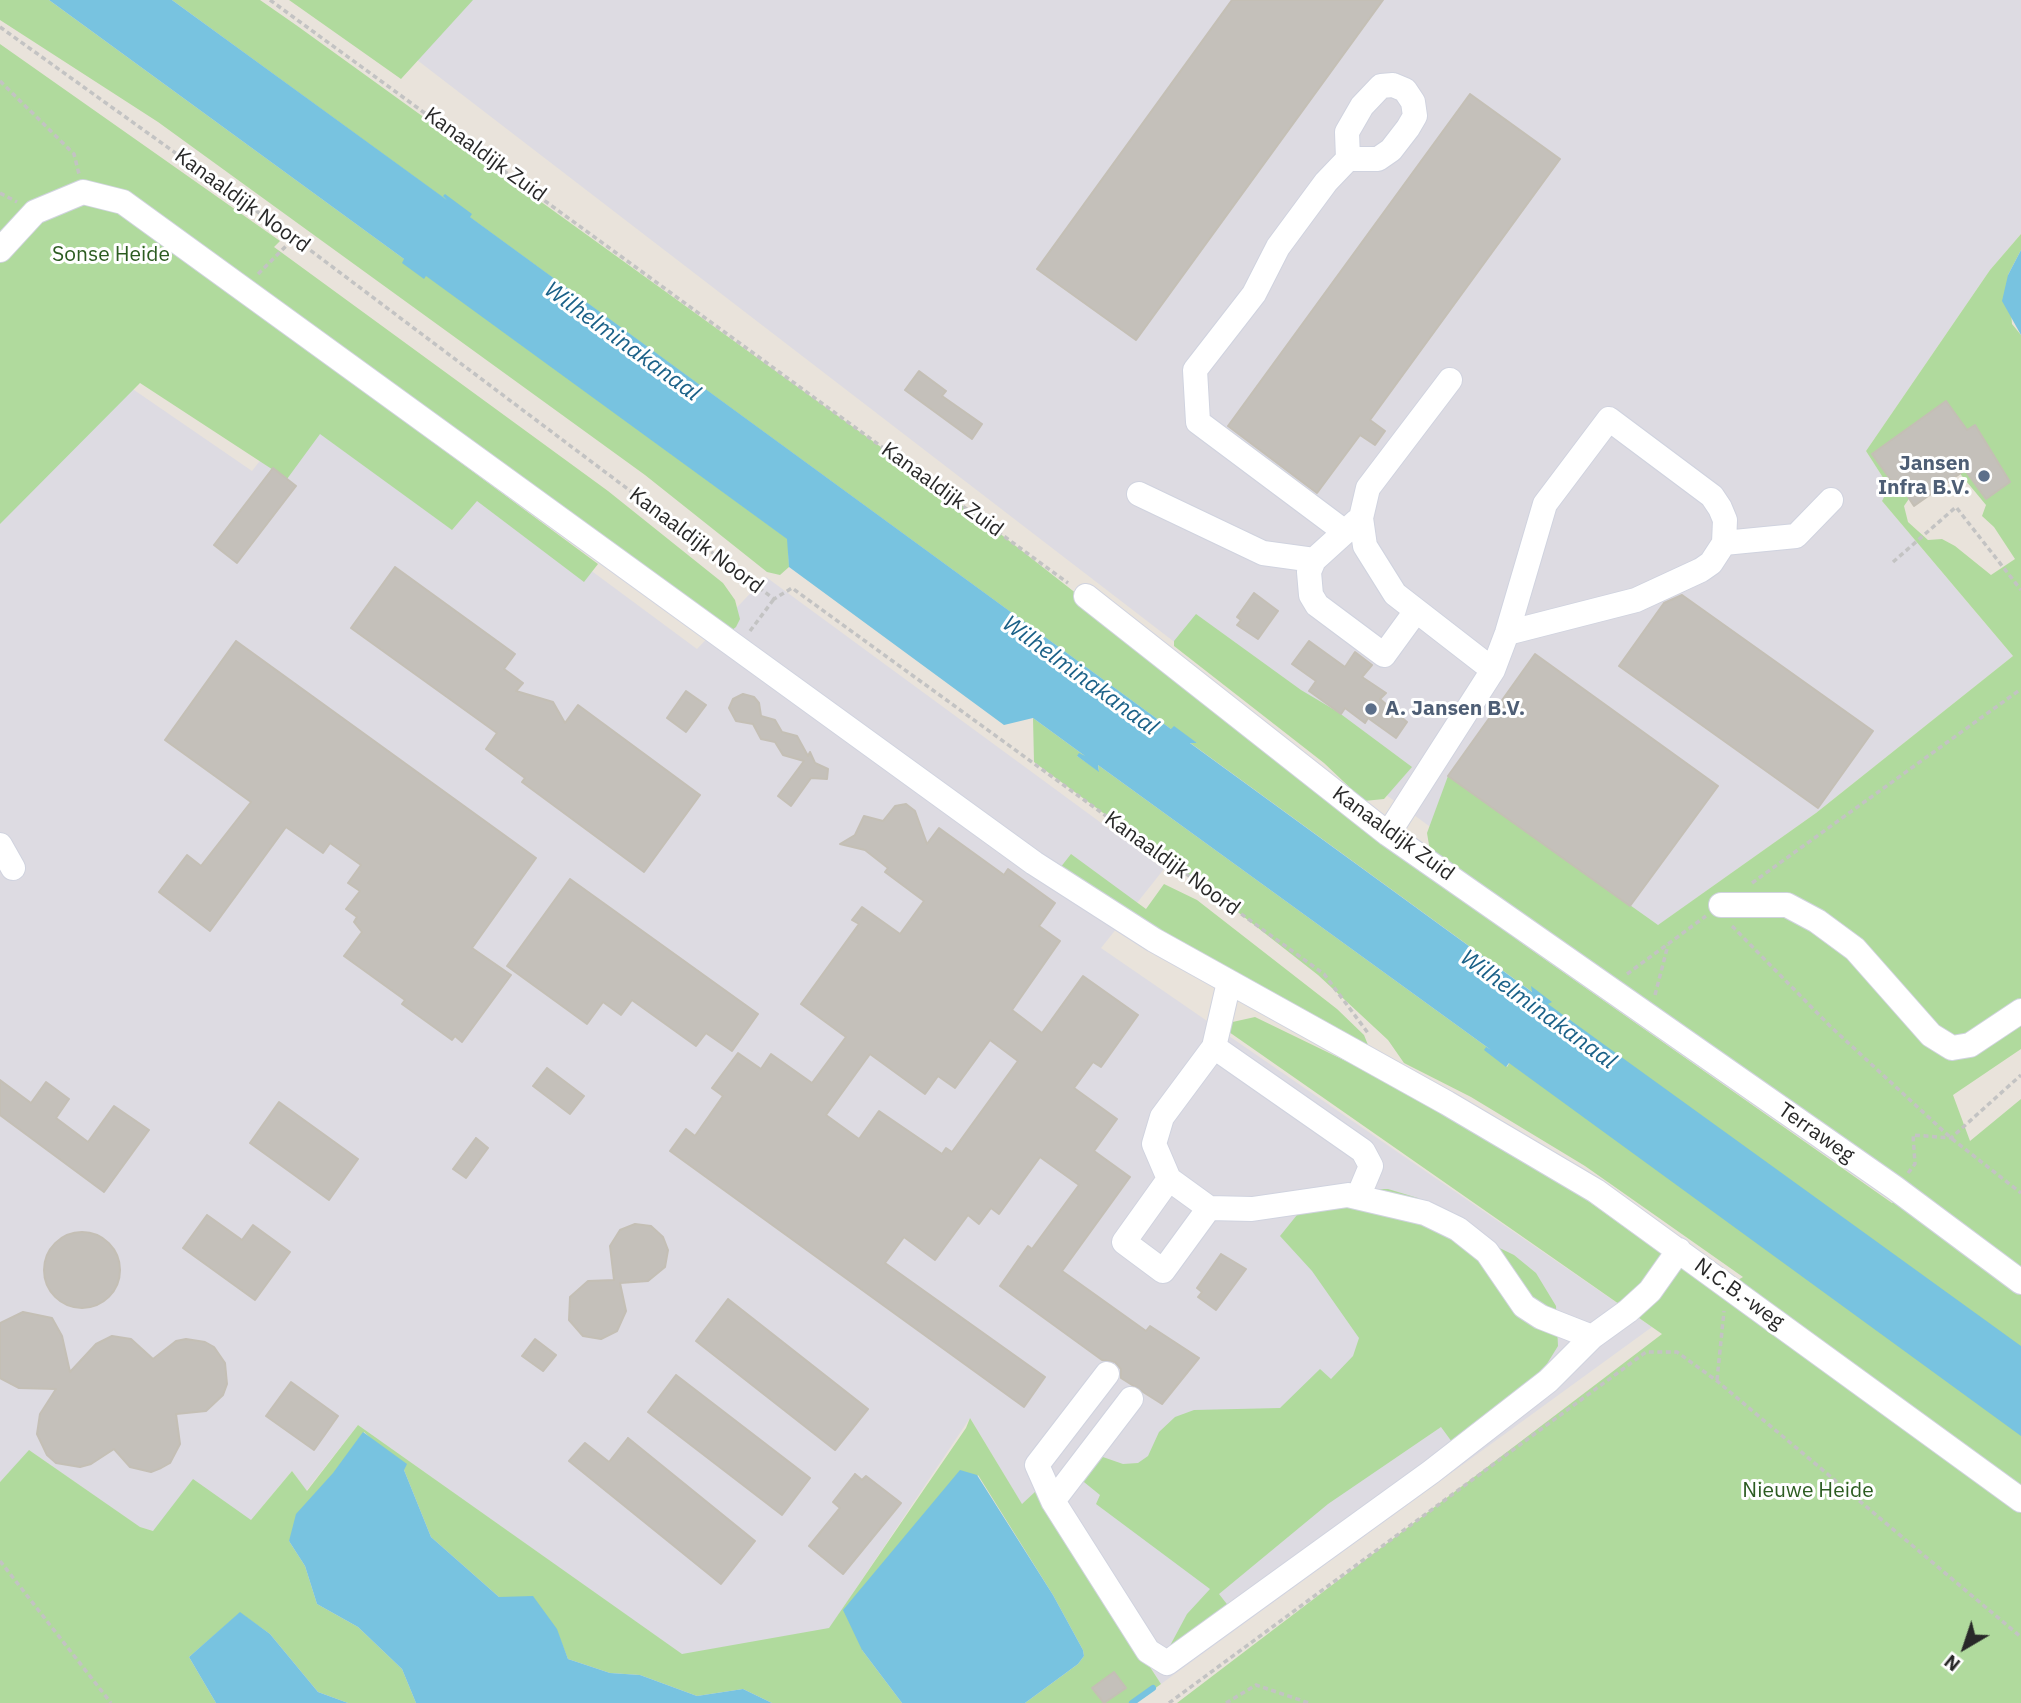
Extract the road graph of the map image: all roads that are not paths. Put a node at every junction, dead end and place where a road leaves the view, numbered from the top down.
1 (1348, 159) dead end
2 (0, 250) edge
3 (1450, 380) dead end
4 (1139, 494) dead end
5 (1831, 500) dead end
6 (1353, 525) junction
7 (1724, 543) junction
8 (1314, 560) junction
9 (1086, 596) road end
10 (1416, 611) junction
11 (1507, 633) junction
12 (1493, 670) junction
13 (1388, 834) junction
14 (0, 845) edge
15 (13, 868) dead end
16 (1720, 911) road end
17 (1229, 982) junction
18 (1609, 988) joint
19 (2021, 1011) edge
20 (1214, 1047) junction
21 (1170, 1179) junction
22 (1358, 1197) junction
23 (1209, 1208) junction
24 (1679, 1250) junction
25 (2021, 1282) edge
26 (1592, 1337) junction
27 (1107, 1374) dead end
28 (1131, 1399) dead end
29 (2021, 1500) edge
30 (1053, 1501) junction

1 - 6 street
2 - 17 street
3 - 6 street
4 - 8 street
5 - 7 street
6 - 8 street
6 - 10 street
7 - 11 street
7 - 11 street
8 - 10 street
9 - 13 street, Kanaaldijk Zuid
10 - 12 street
11 - 12 street
12 - 13 street
13 - 18 street, Kanaaldijk Zuid
14 - 15 street
16 - 19 street
17 - 20 street
17 - 24 street, N.C.B.-weg
18 - 25 street, Terraweg
20 - 21 street
20 - 22 street
21 - 23 street
21 - 23 street
22 - 23 street
22 - 26 street
24 - 26 street
24 - 29 street, N.C.B.-weg
26 - 30 street
27 - 30 street
28 - 30 street

